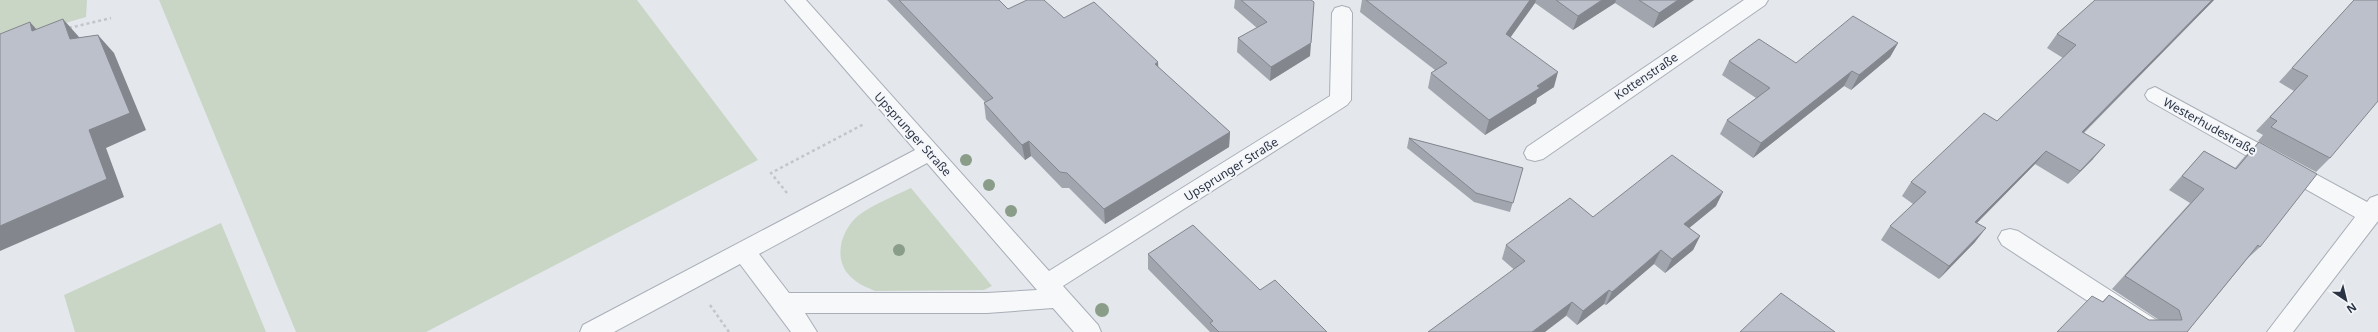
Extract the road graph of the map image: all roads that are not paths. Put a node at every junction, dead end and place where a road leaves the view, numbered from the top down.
1 (795, 0) edge
2 (1758, 0) edge
3 (1342, 13) dead end
4 (2155, 95) dead end
5 (929, 152) junction
6 (1535, 153) dead end
7 (2374, 209) edge
8 (2010, 238) dead end
9 (743, 251) junction
10 (1054, 291) junction
11 (782, 303) junction
12 (592, 332) edge
13 (804, 332) edge
14 (1089, 332) edge
15 (2155, 332) edge
16 (2279, 332) edge

1 - 5 street, Upsprunger Straße
2 - 6 street, Kottenstraße
3 - 10 street, Upsprunger Straße
4 - 7 street, Westerhudestraße
5 - 9 street
5 - 10 street, Upsprunger Straße
7 - 16 street, Westerhudestraße
8 - 15 street
9 - 11 street
9 - 12 street
10 - 11 street
10 - 14 street, Upsprunger Straße
11 - 13 street

